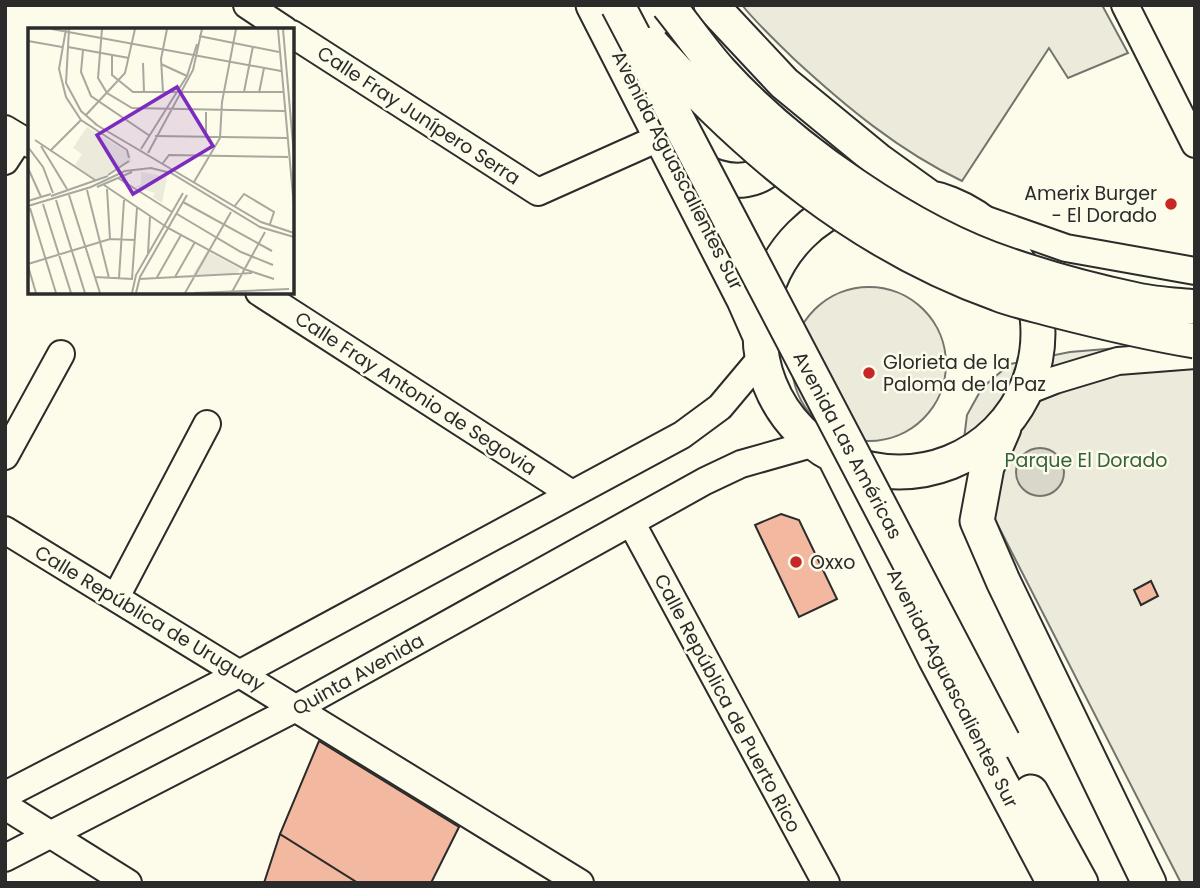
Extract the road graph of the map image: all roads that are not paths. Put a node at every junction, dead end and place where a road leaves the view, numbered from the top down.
1 (247, 5) edge
2 (593, 5) edge
3 (618, 5) edge
4 (668, 5) edge
5 (1125, 5) edge
6 (713, 7) edge
7 (282, 28) edge
8 (294, 35) edge
9 (784, 83) junction
10 (661, 136) junction
11 (18, 137) edge
12 (1195, 144) edge
13 (5, 161) edge
14 (929, 197) junction
15 (975, 216) junction
16 (1195, 271) edge
17 (262, 294) edge
18 (1195, 307) edge
19 (1195, 341) edge
20 (761, 347) junction
21 (61, 354) dead end
22 (1195, 355) edge
23 (1027, 391) junction
24 (207, 424) dead end
25 (1006, 424) junction
26 (824, 449) junction
27 (5, 457) edge
28 (572, 494) junction
29 (631, 522) junction
30 (5, 530) edge
31 (116, 597) junction
32 (239, 674) junction
33 (298, 707) junction
34 (5, 795) edge
35 (5, 806) edge
36 (51, 836) junction
37 (5, 858) edge
38 (128, 883) edge
39 (580, 883) edge
40 (826, 883) edge
41 (1054, 883) edge
42 (1081, 883) edge
43 (1149, 883) edge

1 - 7 street
2 - 10 main road, Avenida Aguascalientes Sur
3 - 19 main road, Avenida Aguascalientes Sur, bridge
3 - 42 main road, Avenida Las Américas, bridge
4 - 18 main road, bridge
5 - 12 street
6 - 9 main road
8 - 10 street, Calle Fray Junípero Serra
9 - 10 main road
9 - 14 main road
10 - 20 main road, Avenida Aguascalientes Sur
11 - 13 street
14 - 15 main road, Avenida Aguascalientes Sur
14 - 20 main road, Avenida Aguascalientes Sur
15 - 16 street, Avenida Aguascalientes Sur
15 - 23 main road, Avenida Aguascalientes Sur
17 - 28 street, Calle Fray Antonio de Segovia
20 - 26 main road, Avenida Aguascalientes Sur
20 - 28 street
21 - 27 street
22 - 23 street
23 - 25 main road, Avenida Aguascalientes Sur
24 - 31 street
25 - 26 main road, Avenida Aguascalientes Sur
25 - 43 main road, Avenida Aguascalientes Sur
26 - 29 street, Quinta Avenida
26 - 41 main road, Avenida Aguascalientes Sur
28 - 32 street
29 - 33 street, Quinta Avenida
29 - 40 street, Calle República de Puerto Rico
30 - 31 street, Calle República de Uruguay
31 - 32 street, Calle República de Uruguay
32 - 33 street, Calle República de Uruguay
32 - 34 street
33 - 36 street, Quinta Avenida
33 - 39 street, Calle República de Uruguay
35 - 36 street
36 - 37 street, Quinta Avenida
36 - 38 street

